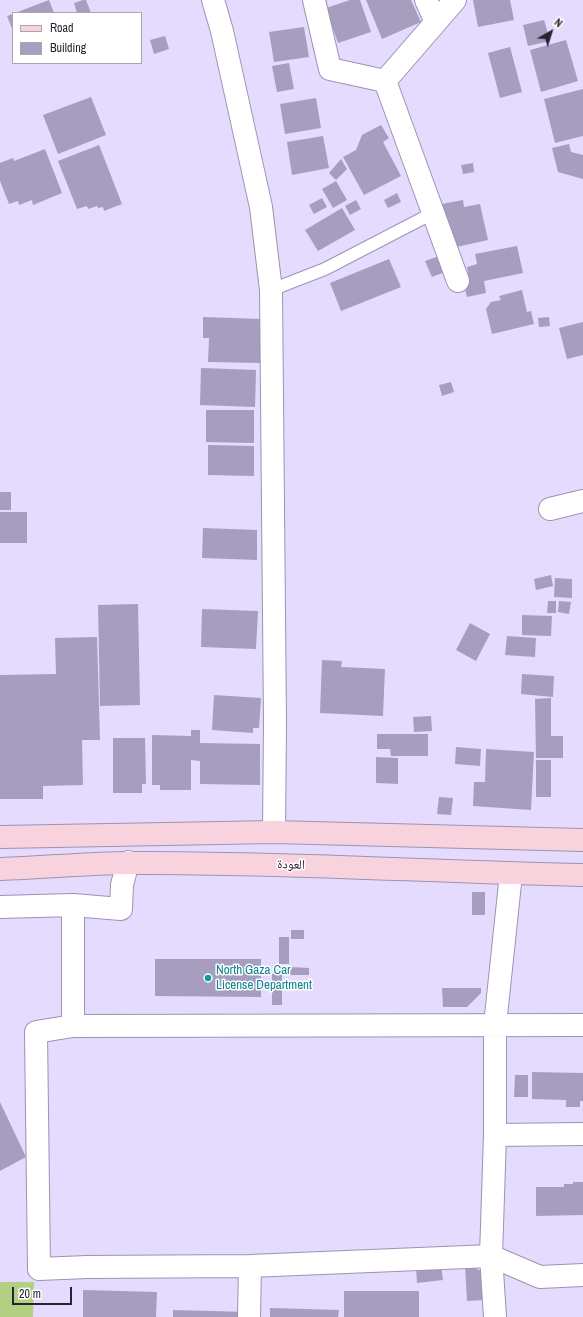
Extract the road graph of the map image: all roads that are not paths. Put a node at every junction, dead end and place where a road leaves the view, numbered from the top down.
1 (213, 0) edge
2 (314, 0) edge
3 (426, 0) edge
4 (455, 0) edge
5 (436, 22) junction
6 (385, 81) junction
7 (433, 213) junction
8 (458, 281) dead end
9 (271, 290) junction
10 (583, 501) edge
11 (550, 509) dead end
12 (274, 832) junction
13 (0, 837) edge
14 (583, 840) edge
15 (128, 862) junction
16 (0, 870) edge
17 (511, 874) junction
18 (583, 875) edge
19 (73, 905) junction
20 (0, 907) edge
21 (495, 1025) junction
22 (583, 1025) edge
23 (73, 1026) junction
24 (583, 1134) edge
25 (495, 1135) junction
26 (491, 1256) junction
27 (250, 1266) junction
28 (583, 1275) edge
29 (249, 1317) edge
30 (495, 1317) edge

1 - 9 street
2 - 6 street
3 - 5 street
4 - 5 street
5 - 6 street
6 - 7 street
7 - 8 street
7 - 9 lane
9 - 12 street
10 - 11 street
12 - 13 main road
12 - 14 main road
15 - 16 main road, العودة
15 - 17 main road, العودة
15 - 19 street
17 - 18 main road, العودة
17 - 21 street
19 - 20 street
19 - 23 street
21 - 22 street
21 - 23 street
21 - 25 street
23 - 27 street
24 - 25 street
25 - 26 street
26 - 27 street
26 - 28 street
26 - 30 street
27 - 29 street

